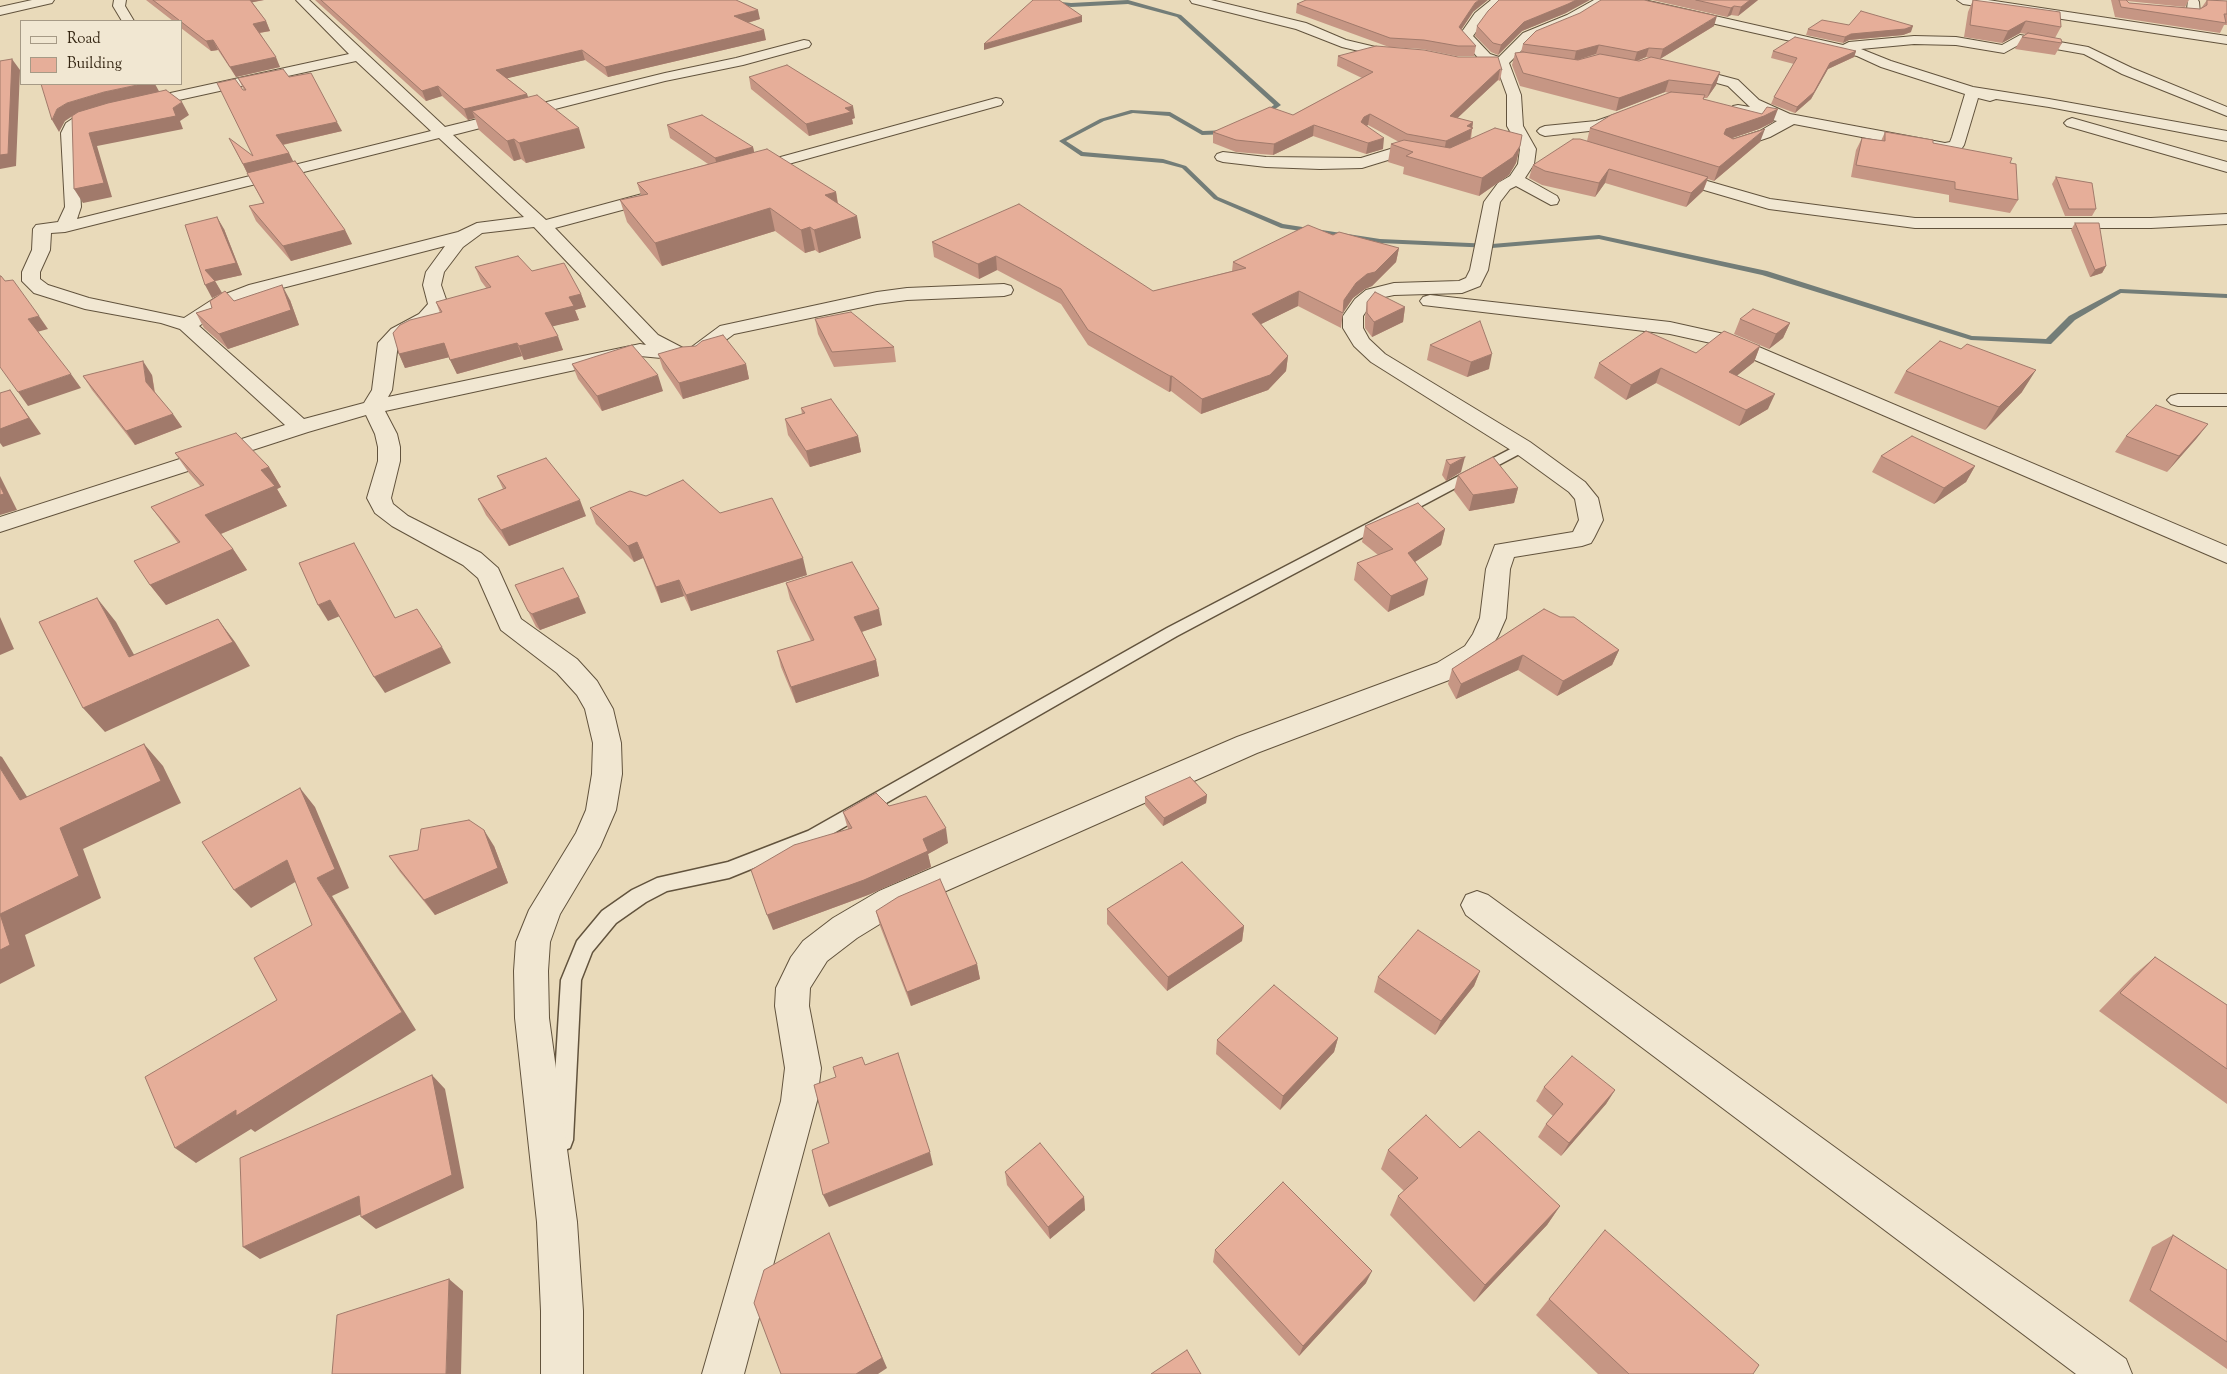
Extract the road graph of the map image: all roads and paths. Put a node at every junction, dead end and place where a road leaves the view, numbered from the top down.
1 (48, 0) edge
2 (120, 0) edge
3 (302, 0) edge
4 (1196, 0) edge
5 (1498, 0) edge
6 (1603, 0) edge
7 (1628, 0) edge
8 (1963, 0) edge
9 (2190, 1) edge
10 (2210, 4) edge
11 (2110, 8) dead end
12 (2146, 9) edge
13 (0, 11) edge
14 (2071, 16) junction
15 (127, 20) edge
16 (2227, 40) edge
17 (804, 44) dead end
18 (1833, 47) junction
19 (1413, 54) edge
20 (358, 56) junction
21 (1527, 58) edge
22 (1470, 62) edge
23 (1502, 62) junction
24 (1670, 66) edge
25 (1973, 92) junction
26 (996, 102) dead end
27 (1726, 107) edge
28 (1642, 108) edge
29 (2227, 112) edge
30 (1514, 120) junction
31 (1790, 120) junction
32 (441, 132) junction
33 (1498, 134) edge
34 (2227, 136) edge
35 (1384, 142) dead end
36 (1539, 142) junction
37 (1570, 146) edge
38 (1729, 146) edge
39 (1400, 151) junction
40 (1224, 157) dead end
41 (1439, 157) edge
42 (2227, 167) edge
43 (1650, 168) edge
44 (734, 174) edge
45 (1516, 180) junction
46 (677, 190) edge
47 (1551, 200) dead end
48 (2227, 218) edge
49 (541, 224) junction
50 (66, 227) junction
51 (464, 236) junction
52 (1004, 290) dead end
53 (1374, 294) junction
54 (187, 325) junction
55 (693, 355) junction
56 (2178, 400) dead end
57 (2227, 400) edge
58 (372, 407) junction
59 (300, 427) junction
60 (1522, 447) junction
61 (0, 525) edge
62 (2227, 555) edge
63 (1477, 905) dead end
64 (557, 1222) junction
65 (562, 1374) edge
66 (723, 1374) edge
67 (2111, 1374) edge

1 - 13 street
2 - 15 street
3 - 20 street
4 - 19 street
5 - 23 street
6 - 23 street
7 - 18 street
8 - 14 street
9 - 10 street
9 - 12 street
11 - 14 street
14 - 16 street
17 - 32 street
18 - 25 street
18 - 29 street
20 - 32 street
20 - 50 street
21 - 23 street
22 - 23 street
23 - 30 street
24 - 31 street
25 - 31 street
25 - 34 street
25 - 42 street
26 - 44 street
27 - 31 street
28 - 36 street
30 - 33 street
30 - 36 street
30 - 36 street
31 - 38 street
32 - 49 street
32 - 50 street
35 - 39 street
36 - 37 street
36 - 45 street
39 - 40 street
39 - 41 street
43 - 48 street
45 - 47 street
45 - 53 street
46 - 49 street
49 - 51 street
49 - 55 street
50 - 54 street
51 - 54 street
51 - 58 street
52 - 55 street
53 - 60 street
53 - 62 street
54 - 59 street
55 - 58 street
56 - 57 street
58 - 59 street
58 - 64 street
59 - 61 street
60 - 64 lane
60 - 66 street
63 - 67 street
64 - 65 street

